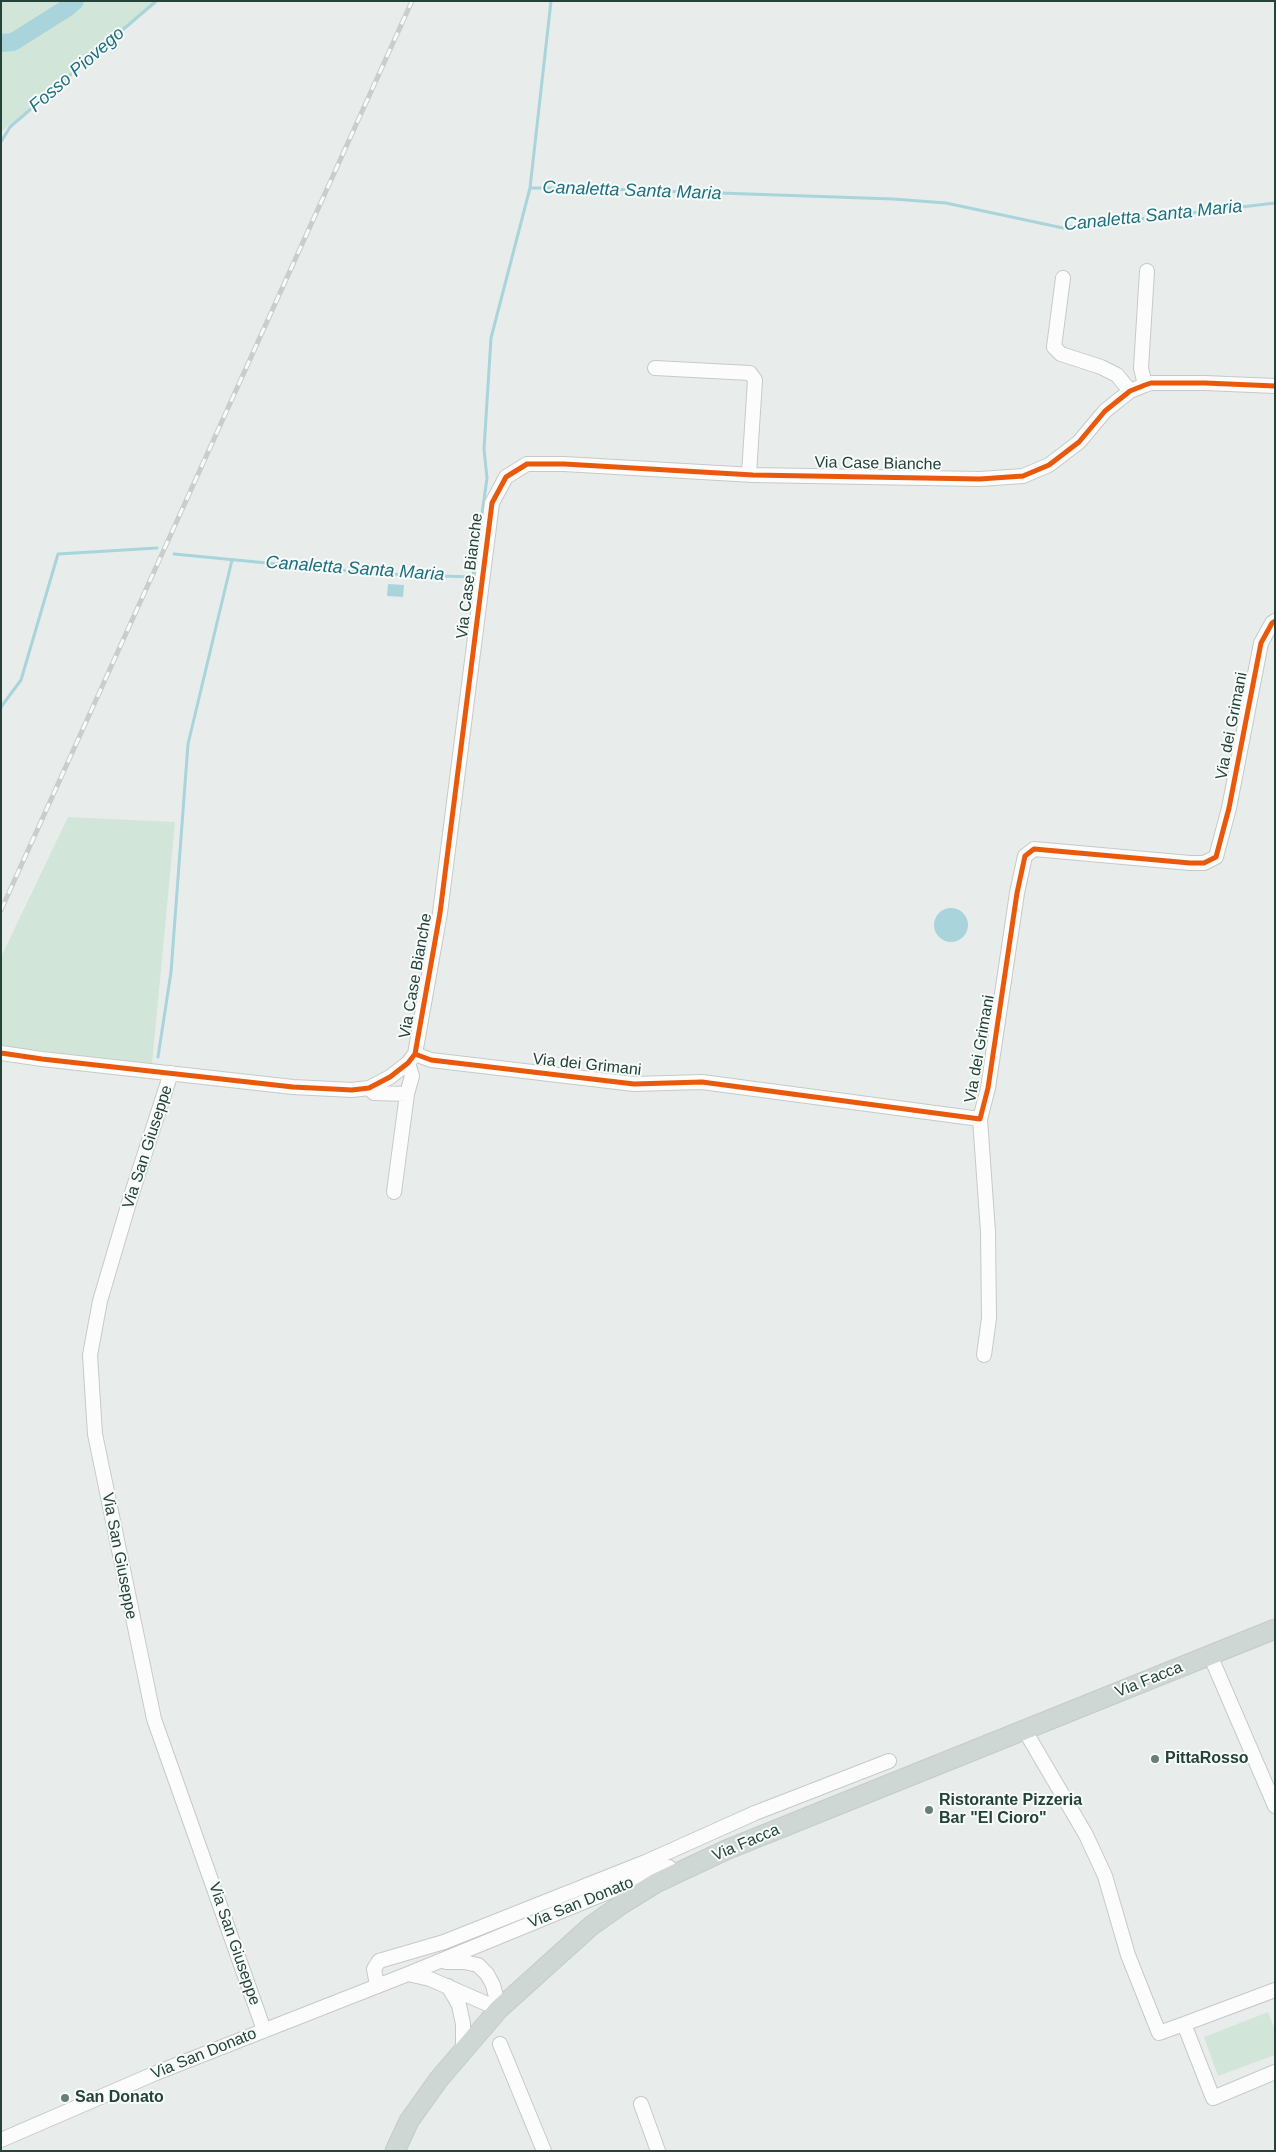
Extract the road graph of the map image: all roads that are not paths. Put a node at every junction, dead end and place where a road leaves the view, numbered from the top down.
1 (1147, 271) dead end
2 (1063, 278) dead end
3 (655, 368) dead end
4 (1145, 385) junction
5 (1275, 386) edge
6 (1130, 391) junction
7 (749, 474) junction
8 (1275, 621) edge
9 (1, 1052) edge
10 (412, 1058) junction
11 (172, 1073) junction
12 (369, 1088) junction
13 (407, 1094) junction
14 (980, 1119) junction
15 (394, 1192) dead end
16 (984, 1355) dead end
17 (1275, 1629) edge
18 (1210, 1655) junction
19 (1024, 1729) junction
20 (889, 1761) dead end
21 (1275, 1806) edge
22 (726, 1850) junction
23 (437, 1962) junction
24 (408, 1974) junction
25 (377, 1985) junction
26 (448, 1986) junction
27 (1275, 1990) edge
28 (499, 2009) junction
29 (1184, 2024) junction
30 (264, 2030) junction
31 (500, 2044) dead end
32 (463, 2050) junction
33 (1275, 2072) edge
34 (641, 2104) dead end
35 (1, 2140) edge
36 (396, 2149) edge
37 (544, 2151) edge
38 (658, 2151) edge

1 - 4 street
2 - 6 street
3 - 7 street
4 - 5 street, Via Case Bianche
4 - 6 street, Via Case Bianche
6 - 7 street, Via Case Bianche
7 - 10 street, Via Case Bianche
8 - 14 street, Via dei Grimani
9 - 11 street, Via Case Bianche
10 - 12 street, Via Case Bianche
10 - 13 street, Via Case Bianche
10 - 14 street, Via dei Grimani
11 - 12 street, Via Case Bianche
11 - 30 street, Via San Giuseppe
12 - 13 street, Via Case Bianche
13 - 15 street, Via Case Bianche
14 - 16 street
17 - 18 main road, Via Facca
18 - 19 main road, Via Facca
18 - 21 street
19 - 22 main road, Via Facca
19 - 29 street
20 - 25 street
22 - 23 street, Via San Donato
22 - 28 main road, Via Facca
23 - 24 street, Via San Donato
23 - 28 street, Via San Donato
24 - 25 street, Via San Donato
24 - 26 street
25 - 30 street, Via San Donato
26 - 28 street
26 - 32 street
27 - 29 street
28 - 32 main road, Via Facca
29 - 33 street
30 - 35 street, Via San Donato
31 - 37 street
32 - 36 main road, Via Facca
34 - 38 street

